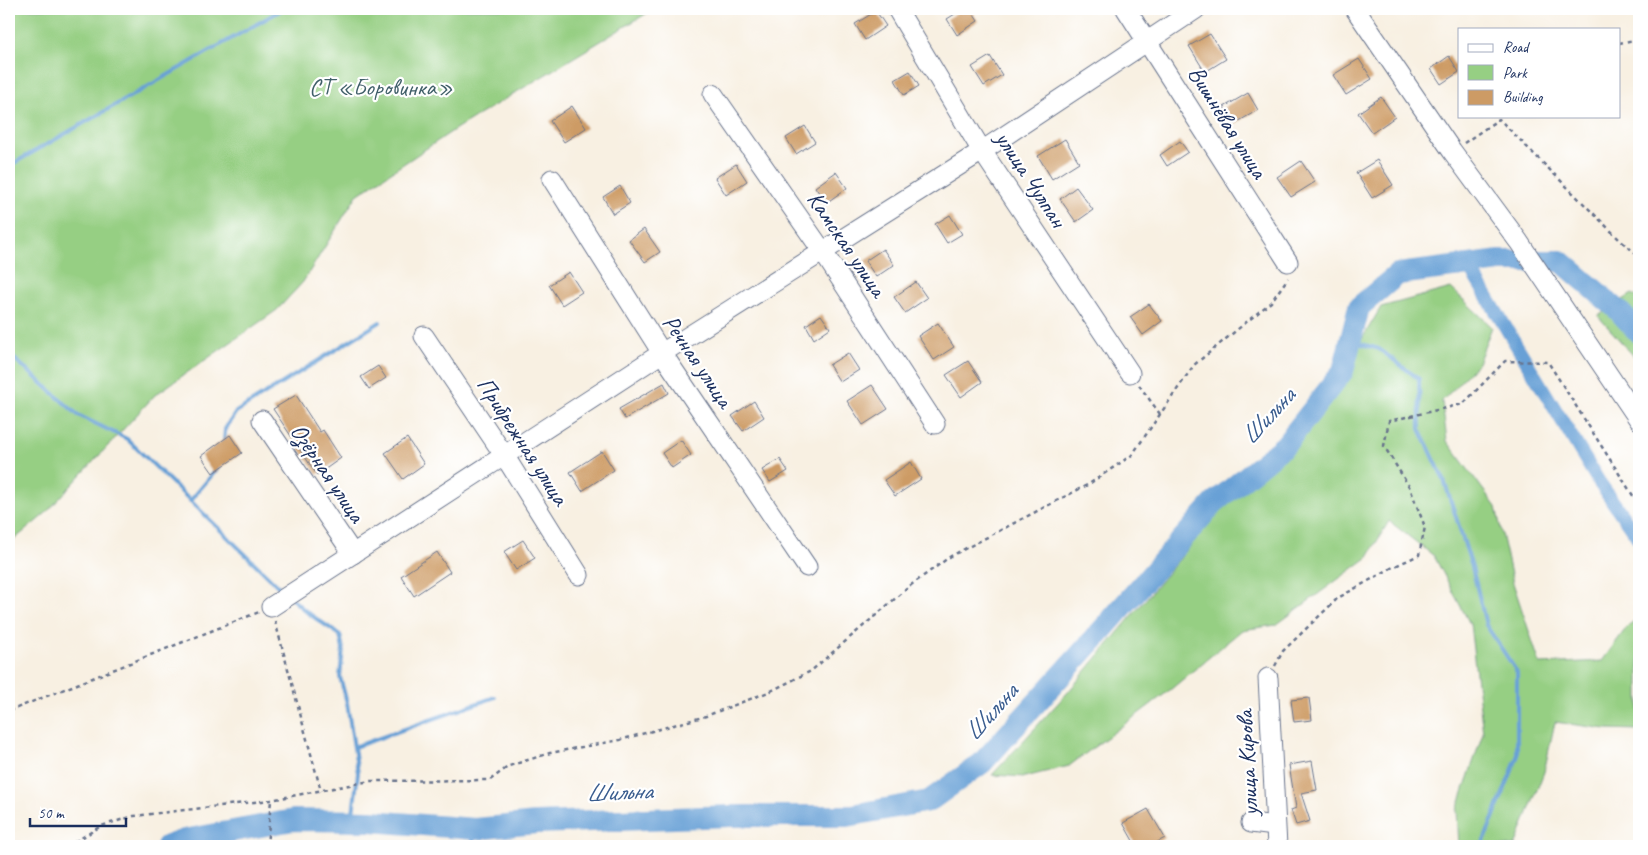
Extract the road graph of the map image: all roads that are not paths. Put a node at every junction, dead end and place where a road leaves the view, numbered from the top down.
1 (897, 9) edge
2 (1126, 9) edge
3 (1196, 9) edge
4 (1355, 9) edge
5 (1147, 40) junction
6 (713, 94) dead end
7 (982, 151) junction
8 (552, 179) dead end
9 (823, 252) junction
10 (1288, 262) road end
11 (424, 336) dead end
12 (662, 353) junction
13 (1130, 373) road end
14 (262, 420) dead end
15 (1639, 420) edge
16 (935, 424) dead end
17 (504, 455) junction
18 (353, 554) junction
19 (807, 567) dead end
20 (579, 575) dead end
21 (271, 607) road end
22 (1268, 678) road end
23 (1251, 823) dead end
24 (1275, 826) junction
25 (1276, 846) edge

1 - 7 street, улица Чулпан
2 - 5 street, Вишнёвая улица
3 - 5 street
4 - 15 street
5 - 7 street
5 - 10 street, Вишнёвая улица
6 - 9 street, Камская улица
7 - 9 street
7 - 13 street, улица Чулпан
8 - 12 street, Речная улица
9 - 12 street
9 - 16 street, Камская улица
11 - 17 street, Прибрежная улица
12 - 17 street
12 - 19 street, Речная улица
14 - 18 street, Озёрная улица
17 - 18 street
17 - 20 street, Прибрежная улица
18 - 21 street
22 - 24 street, улица Кирова
23 - 24 street
24 - 25 street, улица Кирова

